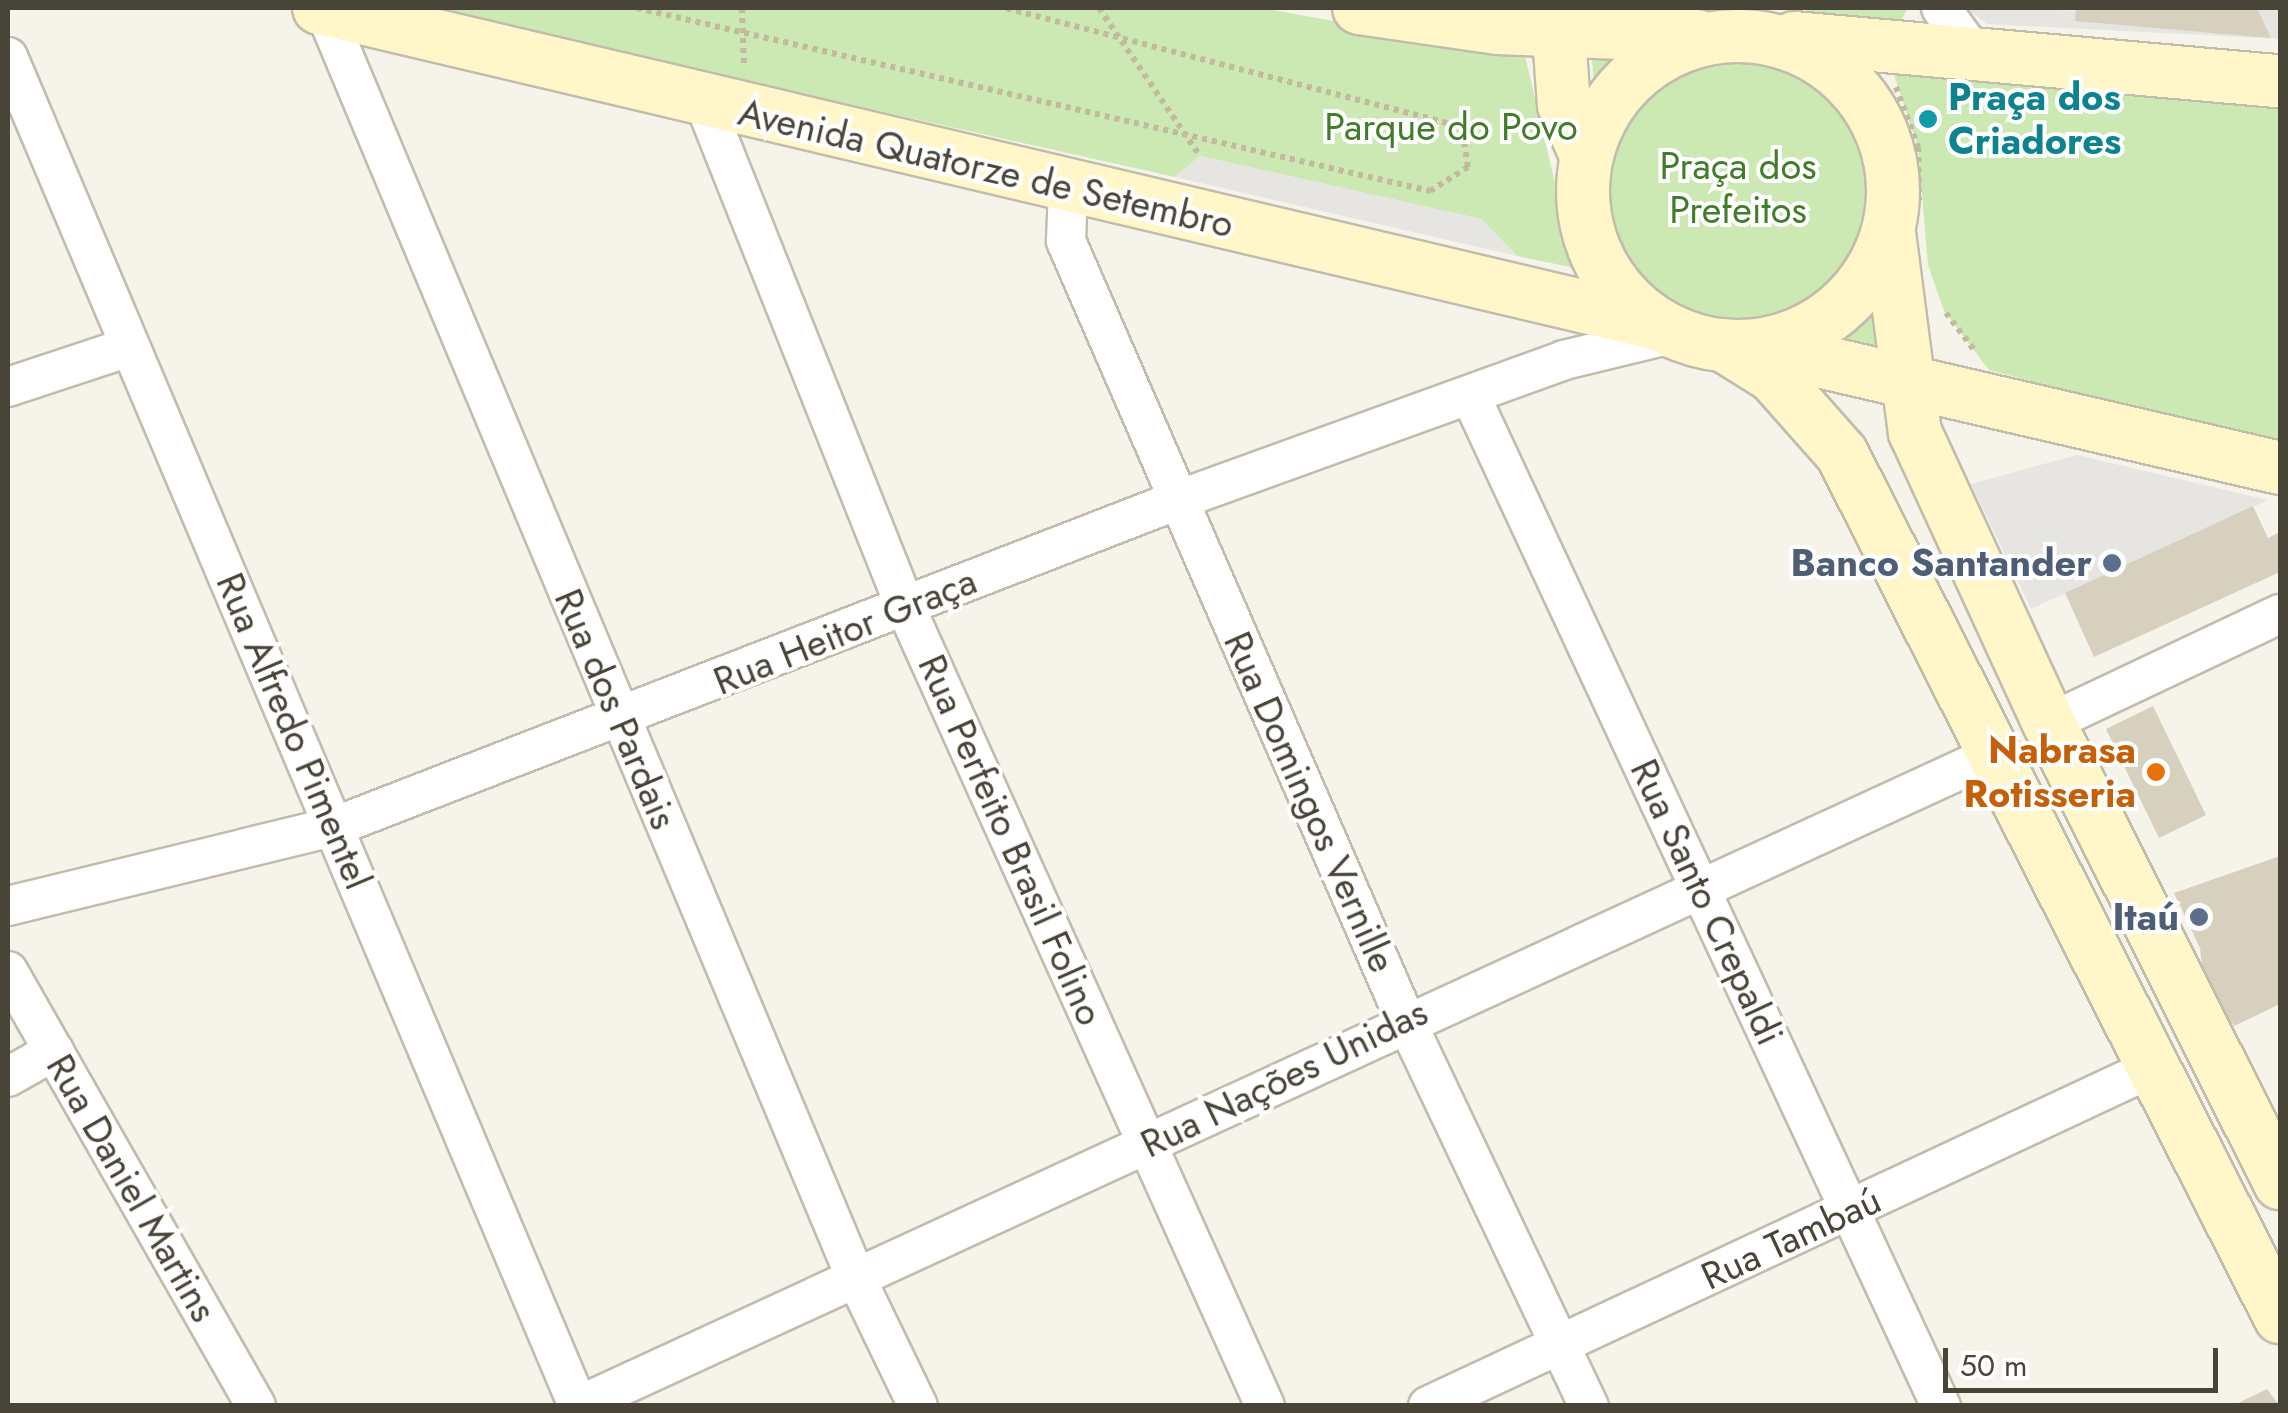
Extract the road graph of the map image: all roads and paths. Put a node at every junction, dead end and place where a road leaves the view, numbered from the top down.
1 (322, 8) edge
2 (637, 8) edge
3 (742, 8) edge
4 (1004, 8) edge
5 (1099, 8) edge
6 (1359, 8) edge
7 (1941, 8) edge
8 (1555, 20) edge
9 (1731, 26) edge
10 (743, 32) junction
11 (1122, 42) junction
12 (1975, 56) junction
13 (8, 57) edge
14 (1914, 77) dead end
15 (2280, 80) edge
16 (725, 93) junction
17 (1185, 134) junction
18 (1586, 155) junction
19 (1200, 156) dead end
20 (1068, 188) junction
21 (1904, 221) junction
22 (1939, 296) dead end
23 (1703, 337) junction
24 (128, 348) junction
25 (1978, 356) dead end
26 (1909, 380) junction
27 (8, 386) edge
28 (1472, 399) junction
29 (2280, 468) edge
30 (1178, 500) junction
31 (904, 606) junction
32 (2280, 614) edge
33 (621, 720) junction
34 (2049, 723) junction
35 (1992, 755) junction
36 (336, 826) junction
37 (1701, 888) junction
38 (8, 906) edge
39 (8, 970) edge
40 (1404, 1019) junction
41 (54, 1052) junction
42 (2152, 1068) junction
43 (8, 1077) edge
44 (1149, 1143) junction
45 (2280, 1184) edge
46 (1849, 1211) junction
47 (856, 1278) junction
48 (2280, 1317) edge
49 (1560, 1344) junction
50 (256, 1406) edge
51 (578, 1406) edge
52 (918, 1406) edge
53 (1265, 1406) edge
54 (1428, 1406) edge
55 (1589, 1406) edge
56 (1941, 1406) edge

1 - 16 main road, Avenida Quatorze de Setembro
1 - 33 street, Rua dos Pardais
2 - 10 path
3 - 10 path
4 - 11 path
5 - 11 path
6 - 8 main road
7 - 12 street
8 - 9 main road
8 - 18 main road
9 - 12 main road
9 - 18 main road
9 - 21 main road
10 - 16 path
10 - 17 path
11 - 17 path
11 - 17 path
12 - 15 main road
13 - 24 street, Rua Alfredo Pimentel
14 - 21 path
16 - 20 main road, Avenida Quatorze de Setembro
16 - 31 street, Rua Perfeito Brasil Folino
17 - 19 path
18 - 23 main road
20 - 23 main road, Avenida Quatorze de Setembro
20 - 30 street, Rua Domingos Vernille
21 - 23 main road
21 - 26 main road
22 - 25 path
23 - 26 main road, Avenida Quatorze de Setembro
23 - 28 street, Rua Heitor Graça
23 - 35 main road
24 - 27 street
24 - 36 street, Rua Alfredo Pimentel
26 - 29 main road, Avenida Quatorze de Setembro
26 - 34 main road
28 - 30 street, Rua Heitor Graça
28 - 37 street, Rua Santo Crepaldi
30 - 31 street, Rua Heitor Graça
30 - 40 street, Rua Domingos Vernille
31 - 33 street, Rua Heitor Graça
31 - 44 street, Rua Perfeito Brasil Folino
32 - 34 street
33 - 36 street, Rua Heitor Graça
33 - 47 street, Rua dos Pardais
34 - 45 main road
35 - 37 street, Rua Nações Unidas
35 - 42 main road
36 - 38 street, Rua Heitor Graça
36 - 51 street, Rua Alfredo Pimentel
37 - 40 street, Rua Nações Unidas
37 - 46 street, Rua Santo Crepaldi
39 - 41 street, Rua Daniel Martins
40 - 44 street, Rua Nações Unidas
40 - 49 street, Rua Domingos Vernille
41 - 43 street
41 - 50 street, Rua Daniel Martins
42 - 46 street, Rua Tambaú
42 - 48 main road
44 - 47 street, Rua Nações Unidas
44 - 53 street, Rua Perfeito Brasil Folino
46 - 49 street, Rua Tambaú
46 - 56 street, Rua Santo Crepaldi
47 - 51 street, Rua Nações Unidas
47 - 52 street, Rua dos Pardais
49 - 54 street, Rua Tambaú
49 - 55 street, Rua Domingos Vernille

